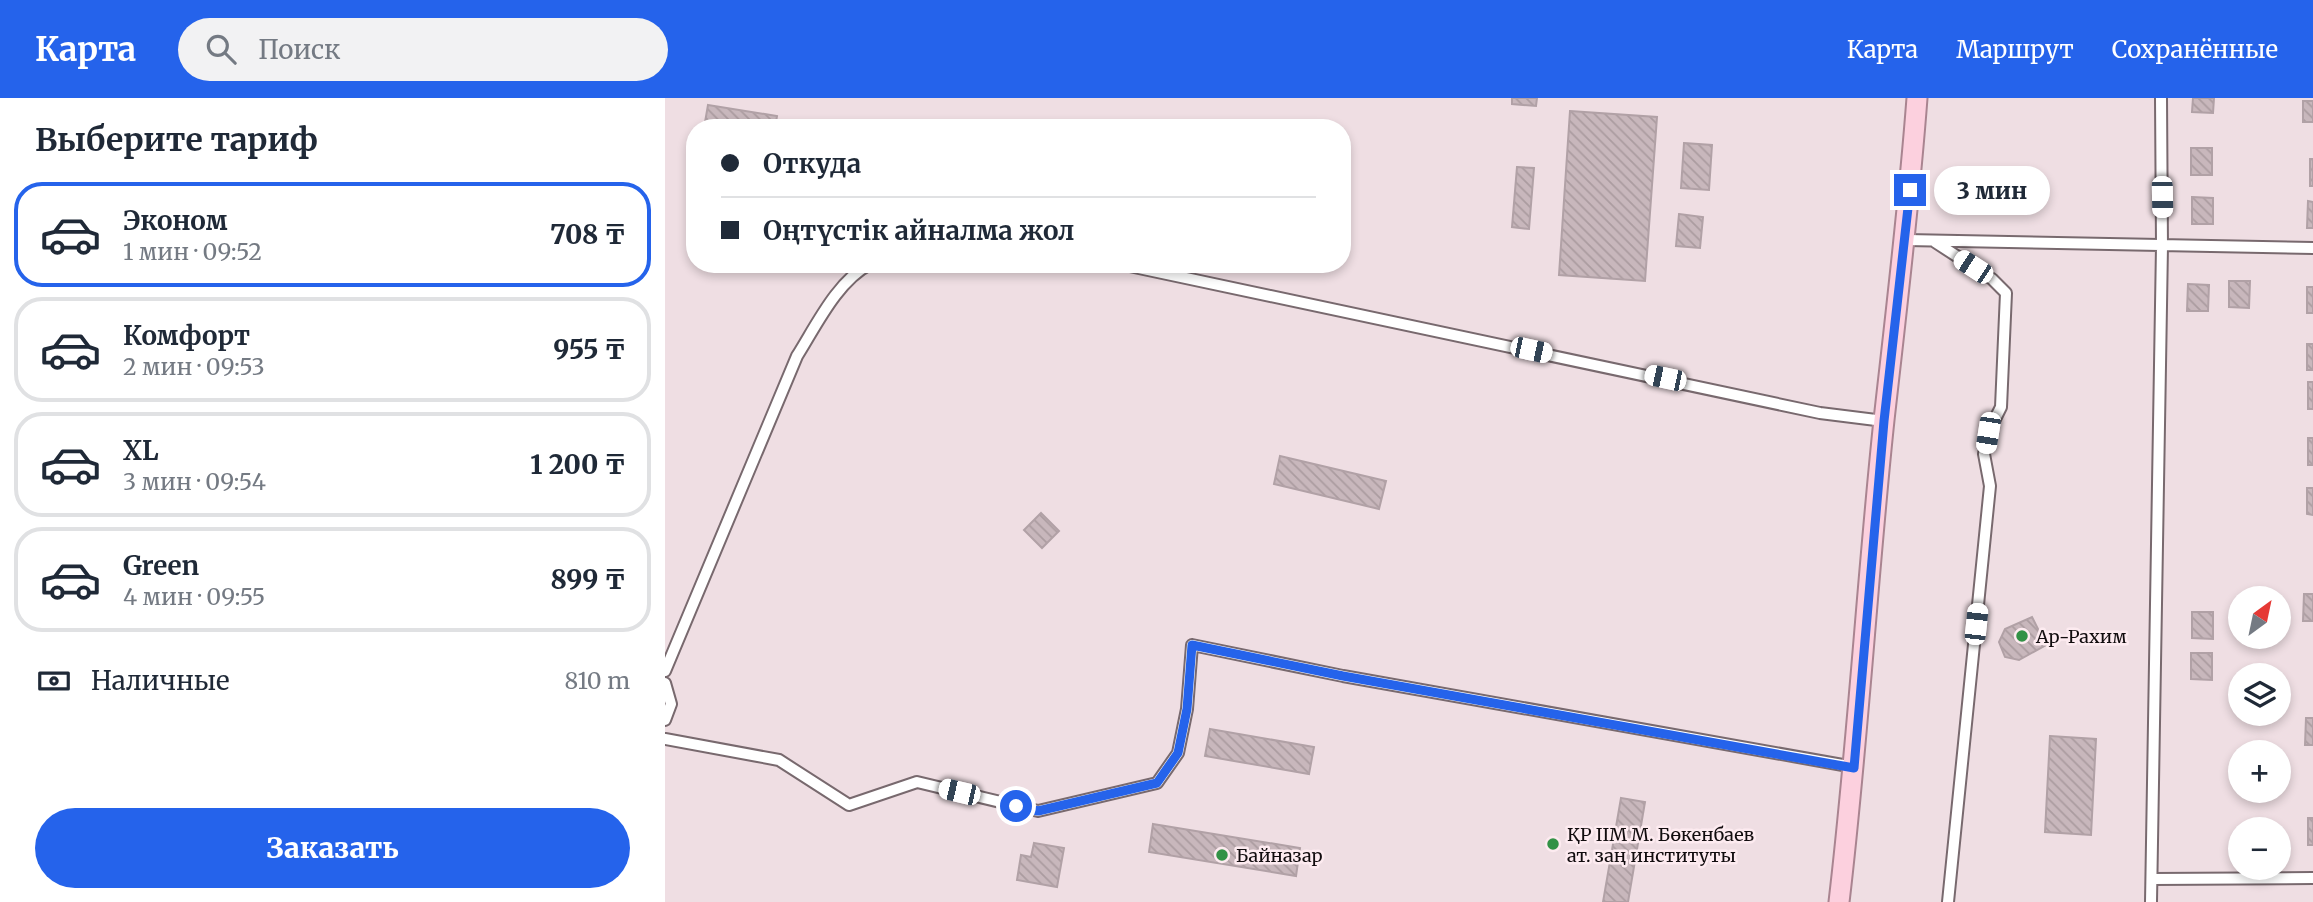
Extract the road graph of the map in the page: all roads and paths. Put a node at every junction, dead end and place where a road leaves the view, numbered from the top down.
1 (1917, 98) edge
2 (2161, 98) edge
3 (1907, 240) junction
4 (1935, 242) junction
5 (2162, 246) junction
6 (2313, 248) edge
7 (855, 273) edge
8 (1162, 273) edge
9 (1884, 421) junction
10 (665, 671) edge
11 (665, 682) edge
12 (665, 720) edge
13 (665, 739) edge
14 (1854, 768) junction
15 (2313, 878) edge
16 (2152, 879) junction
17 (1839, 902) edge
18 (1948, 902) edge
19 (2151, 902) edge

1 - 3 highway
2 - 5 street
3 - 4 street
3 - 9 highway
4 - 5 street
4 - 18 street
5 - 6 street
5 - 16 street
7 - 10 street
8 - 9 street
9 - 14 highway
11 - 12 street
13 - 14 street
14 - 17 highway
15 - 16 street
16 - 19 street

